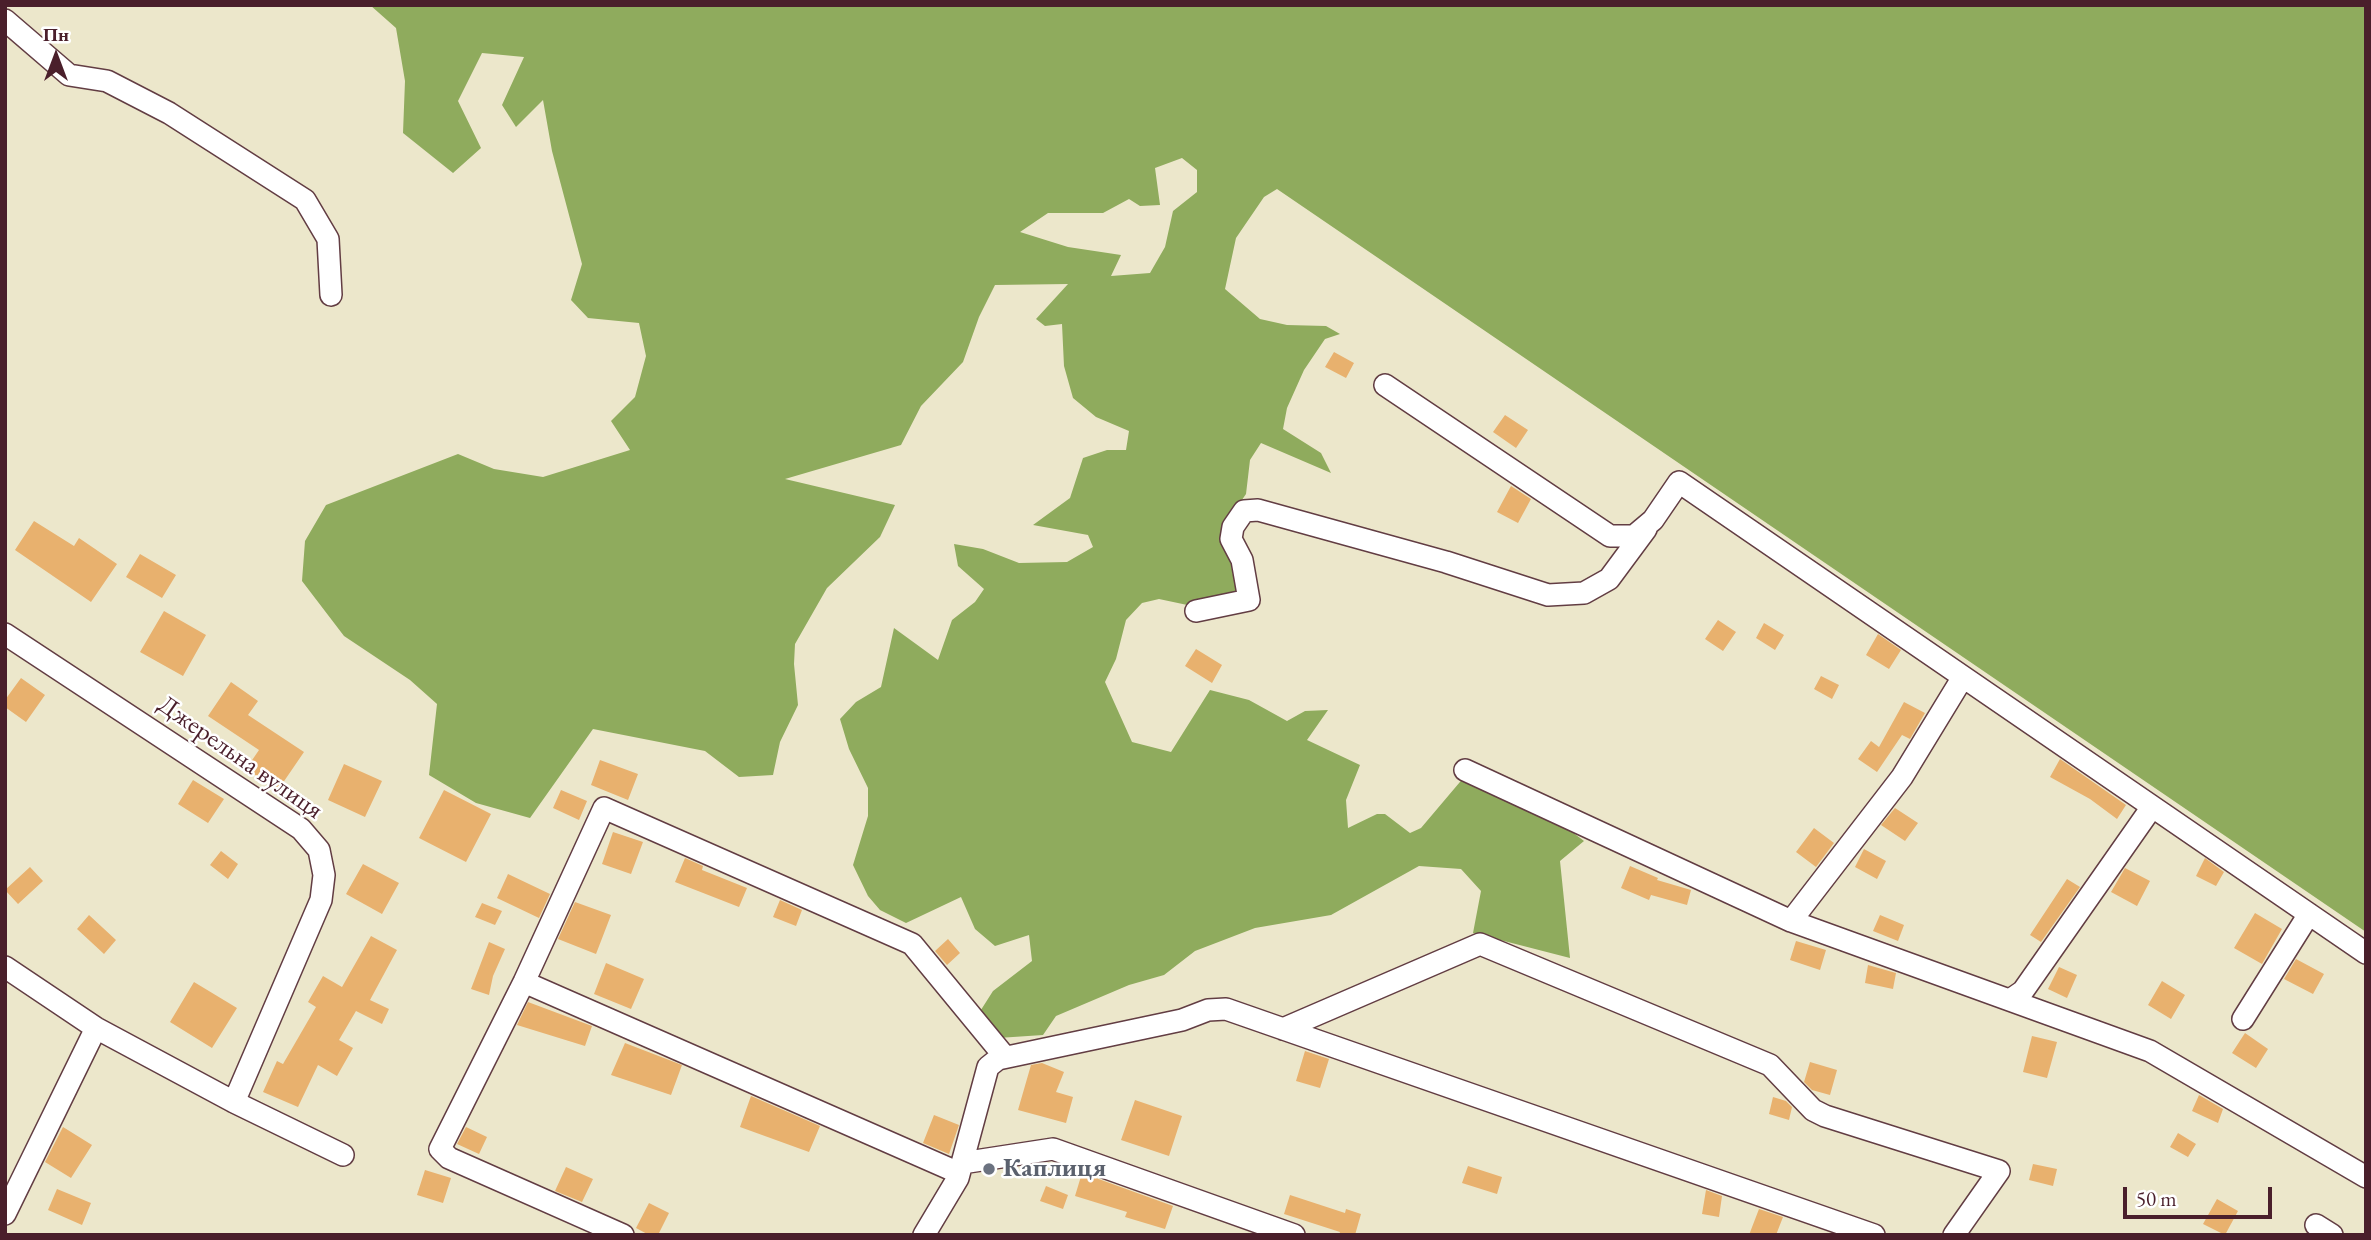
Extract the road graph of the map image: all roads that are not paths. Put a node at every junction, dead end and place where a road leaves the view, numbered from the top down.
1 (5, 20) edge
2 (331, 295) dead end
3 (1385, 384) dead end
4 (1653, 520) junction
5 (1196, 611) dead end
6 (5, 634) edge
7 (1963, 677) junction
8 (1465, 770) dead end
9 (2152, 807) junction
10 (2309, 914) junction
11 (1791, 921) junction
12 (2366, 953) edge
13 (5, 967) edge
14 (524, 982) junction
15 (2010, 1000) junction
16 (2243, 1019) dead end
17 (96, 1028) junction
18 (1283, 1029) junction
19 (1005, 1057) junction
20 (234, 1102) junction
21 (342, 1155) dead end
22 (960, 1168) junction
23 (2366, 1177) edge
24 (5, 1214) edge
25 (623, 1235) edge
26 (924, 1235) edge
27 (1294, 1235) edge
28 (1874, 1235) edge
29 (1954, 1235) edge

1 - 2 street
3 - 4 street
4 - 5 street
4 - 7 street
6 - 20 street, Джерельна вулиця
7 - 9 street
7 - 11 street
8 - 11 street
9 - 10 street
9 - 15 street
10 - 12 street
10 - 16 street
11 - 15 street
13 - 17 street
14 - 19 street
14 - 22 street
14 - 25 street
15 - 23 street
17 - 20 street
17 - 24 street
18 - 19 street
18 - 28 street
18 - 29 street
19 - 22 street
20 - 21 street
22 - 26 street
22 - 27 street

